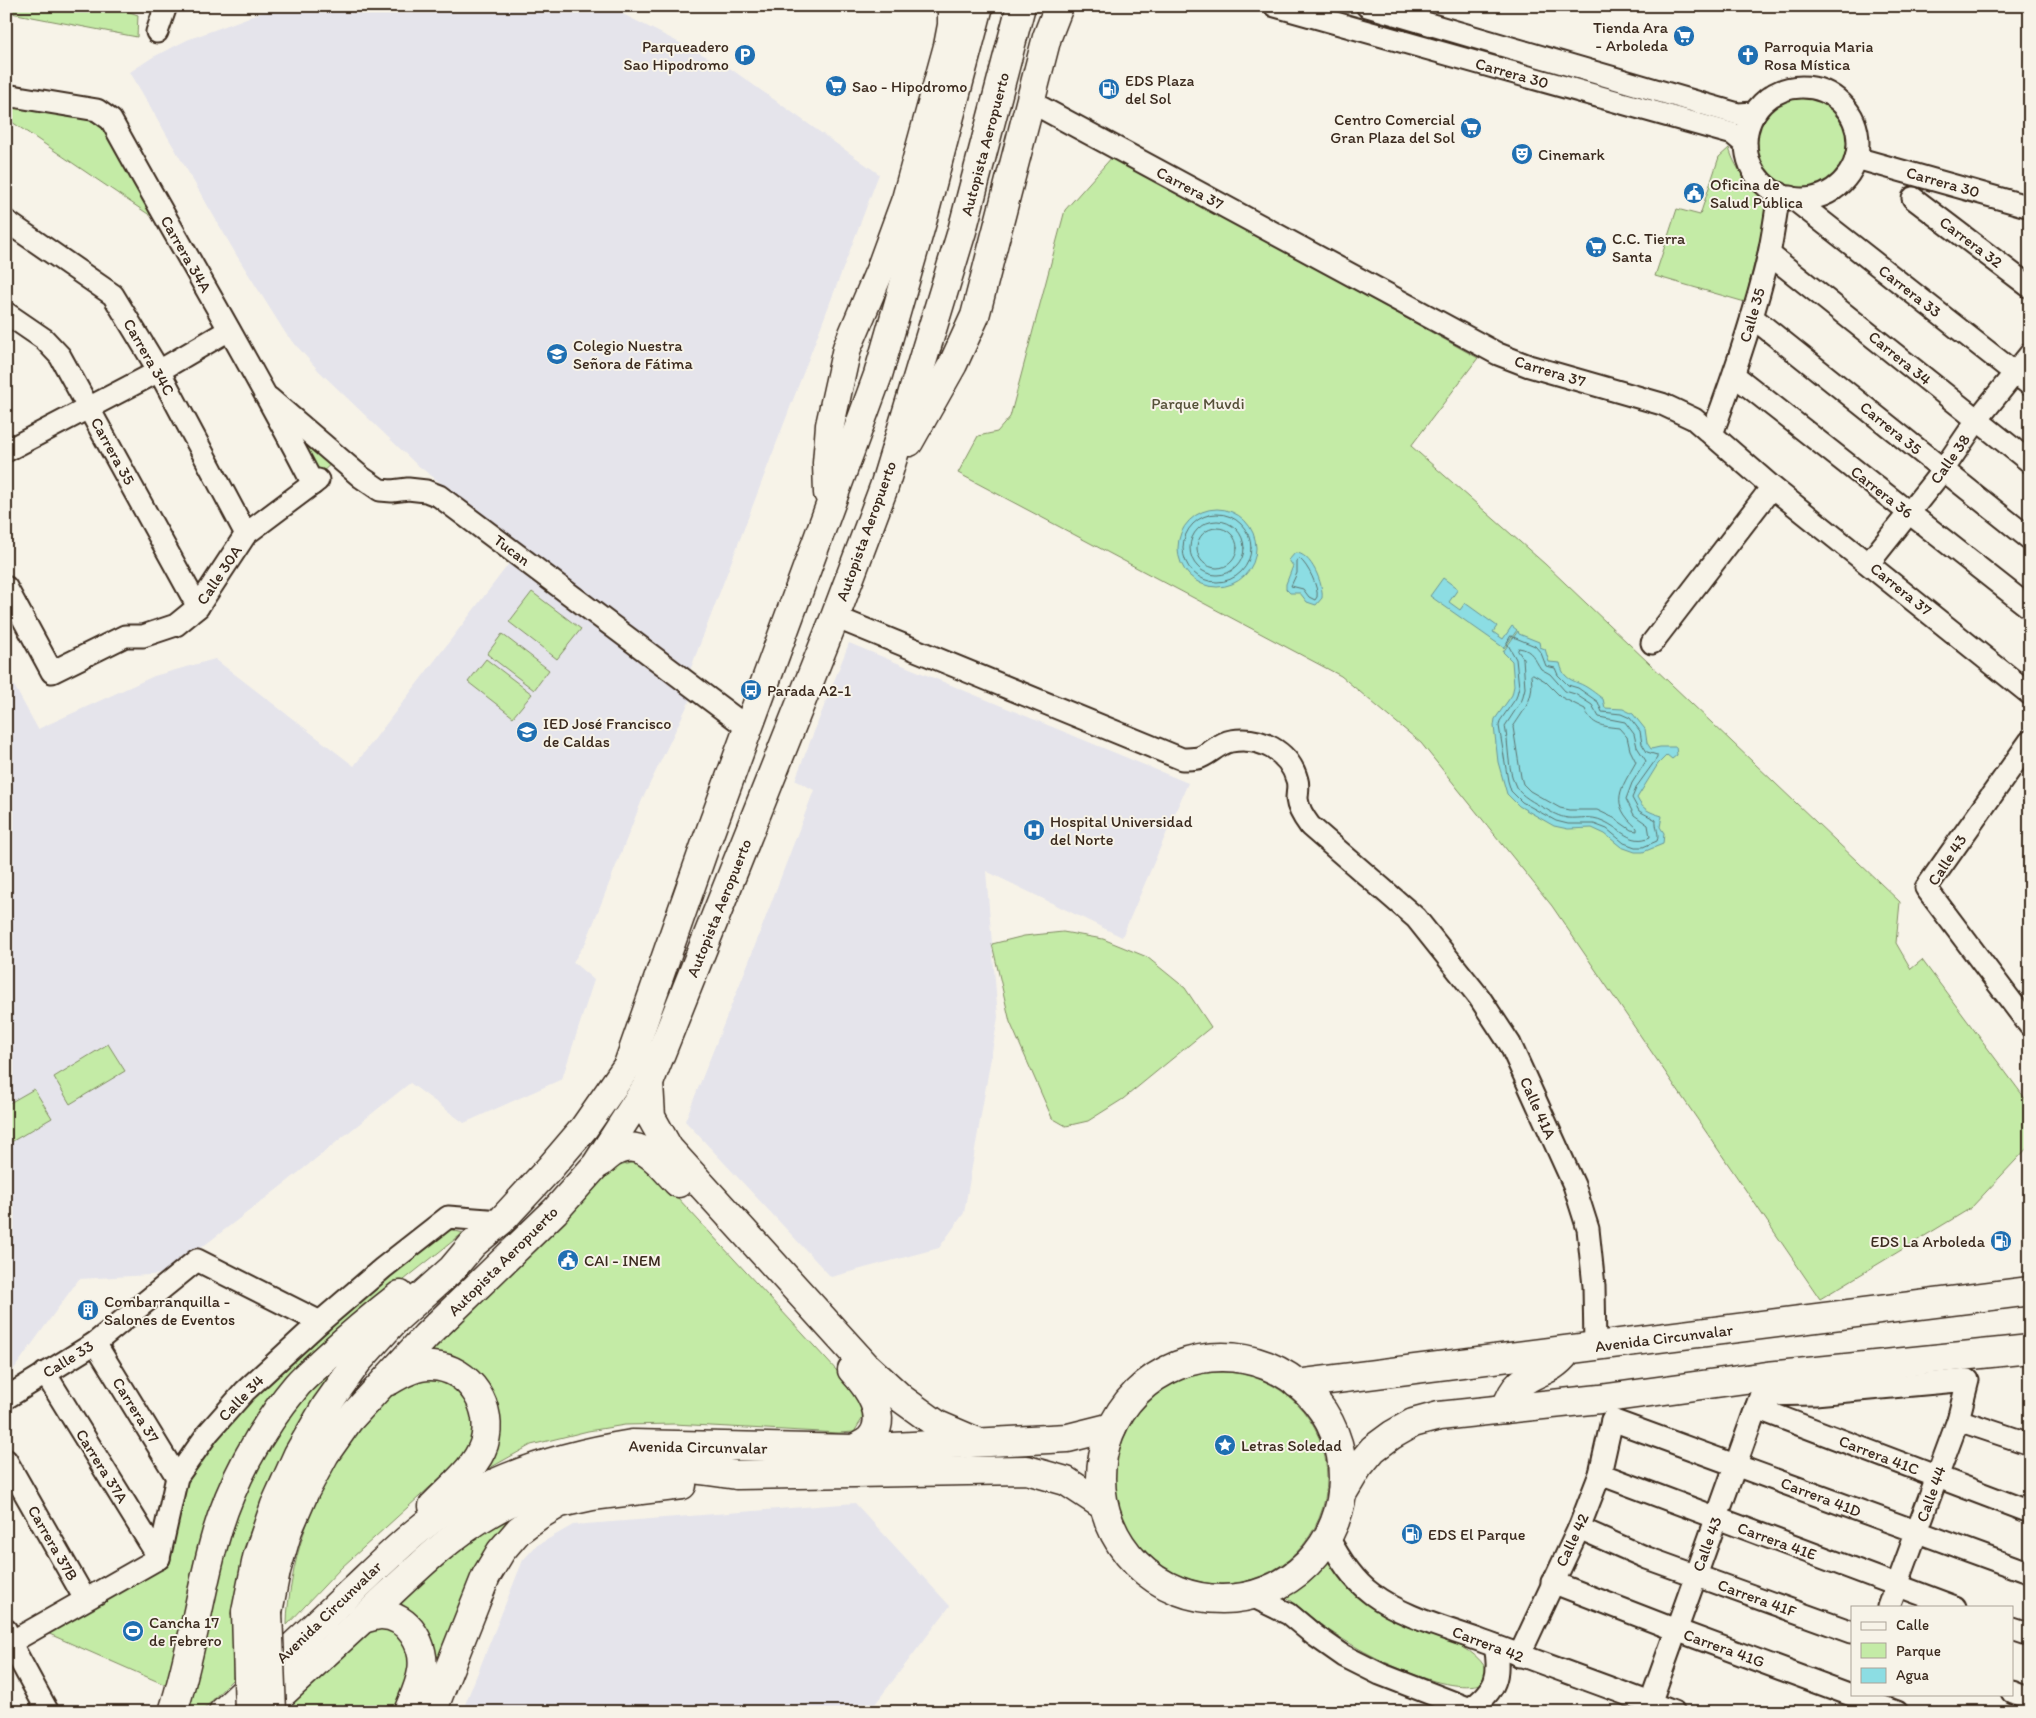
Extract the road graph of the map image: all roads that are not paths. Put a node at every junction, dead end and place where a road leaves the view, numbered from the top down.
1 (166, 6) edge
2 (952, 6) edge
3 (979, 6) edge
4 (1021, 6) edge
5 (1059, 6) edge
6 (1275, 6) edge
7 (1367, 6) edge
8 (158, 32) dead end
9 (6, 95) edge
10 (1031, 102) junction
11 (1755, 113) junction
12 (1746, 145) junction
13 (1856, 158) junction
14 (1785, 195) junction
15 (1913, 198) dead end
16 (2030, 207) edge
17 (6, 221) edge
18 (1769, 254) junction
19 (2030, 287) edge
20 (6, 313) edge
21 (1752, 316) junction
22 (229, 330) junction
23 (2030, 354) edge
24 (159, 371) junction
25 (1734, 375) junction
26 (2023, 379) edge
27 (269, 398) junction
28 (89, 408) junction
29 (1977, 420) junction
30 (1712, 434) junction
31 (6, 451) edge
32 (2030, 462) edge
33 (1943, 470) junction
34 (315, 482) joint
35 (884, 487) junction
36 (1772, 487) junction
37 (828, 510) junction
38 (1909, 513) junction
39 (246, 534) junction
40 (2030, 539) edge
41 (1869, 563) junction
42 (6, 587) edge
43 (198, 608) junction
44 (2030, 608) edge
45 (835, 617) junction
46 (1652, 643) dead end
47 (2030, 694) edge
48 (748, 728) junction
49 (2030, 741) edge
50 (2026, 1014) edge
51 (649, 1083) junction
52 (596, 1165) junction
53 (501, 1221) junction
54 (473, 1244) junction
55 (2030, 1275) edge
56 (2020, 1292) edge
57 (320, 1322) junction
58 (95, 1343) junction
59 (1595, 1346) junction
60 (2030, 1349) edge
61 (1568, 1350) junction
62 (45, 1374) junction
63 (1297, 1384) junction
64 (377, 1388) junction
65 (1762, 1393) junction
66 (6, 1398) edge
67 (1506, 1409) junction
68 (1606, 1409) junction
69 (1958, 1420) junction
70 (1112, 1427) junction
71 (979, 1443) junction
72 (2030, 1444) edge
73 (854, 1449) junction
74 (6, 1460) edge
75 (1736, 1464) junction
76 (1600, 1474) junction
77 (736, 1475) junction
78 (177, 1477) junction
79 (1936, 1478) junction
80 (1342, 1494) junction
81 (1104, 1506) junction
82 (2030, 1512) edge
83 (1716, 1518) junction
84 (1578, 1528) junction
85 (1916, 1533) junction
86 (1328, 1537) junction
87 (159, 1558) junction
88 (378, 1565) junction
89 (2030, 1573) edge
90 (1696, 1576) junction
91 (1552, 1582) junction
92 (1897, 1585) junction
93 (1252, 1596) junction
94 (85, 1599) junction
95 (1889, 1606) edge
96 (1952, 1606) edge
97 (257, 1612) junction
98 (362, 1619) junction
99 (1676, 1630) junction
100 (2014, 1630) edge
101 (1851, 1632) edge
102 (2030, 1635) edge
103 (8, 1639) edge
104 (1495, 1646) junction
105 (1519, 1656) junction
106 (2014, 1693) edge
107 (2030, 1699) edge
108 (1852, 1701) edge
109 (1446, 1706) edge
110 (1648, 1707) edge
111 (1474, 1710) edge
112 (48, 1712) edge
113 (173, 1712) edge
114 (223, 1712) edge
115 (249, 1712) edge
116 (262, 1712) edge
117 (272, 1712) edge
118 (408, 1712) edge
119 (432, 1712) edge
120 (1674, 1712) edge
121 (1897, 1712) edge

1 - 8 street
2 - 37 highway
3 - 37 highway, Autopista Aeropuerto
4 - 35 highway, Autopista Aeropuerto
5 - 10 highway
6 - 12 street, Carrera 30
7 - 11 street, Carrera 30
9 - 22 street, Carrera 34A
10 - 30 street, Carrera 37
10 - 35 highway
11 - 12 street
11 - 13 street
12 - 14 street
13 - 14 street
13 - 16 street, Carrera 30
14 - 18 street, Calle 35
14 - 26 street, Carrera 33
15 - 19 street, Carrera 32
17 - 24 street, Carrera 34C
18 - 21 street, Calle 35
18 - 29 street, Carrera 34
20 - 28 street, Carrera 35
21 - 25 street, Calle 35
21 - 33 street, Carrera 35
22 - 24 street
22 - 27 street, Carrera 34A
23 - 26 street, Calle 38
24 - 28 street
24 - 39 street, Carrera 34C
25 - 30 street, Calle 35
25 - 38 street, Carrera 36
26 - 29 street, Calle 38
27 - 34 street, Carrera 34A
27 - 48 street, Tucan
28 - 31 street
28 - 43 street, Carrera 35
29 - 32 street, Carrera 34
29 - 33 street, Calle 38
30 - 36 street, Carrera 37
33 - 38 street, Calle 38
33 - 40 street, Carrera 35
34 - 39 street, Calle 30A
35 - 45 highway, Autopista Aeropuerto
36 - 41 street, Carrera 37
36 - 46 street
37 - 48 highway, Autopista Aeropuerto
38 - 41 street, Calle 38
38 - 44 street, Carrera 36
39 - 43 street, Calle 30A
41 - 47 street, Carrera 37
42 - 43 street, Calle 30A
45 - 51 highway, Autopista Aeropuerto
45 - 59 street, Calle 41A
48 - 53 highway, Autopista Aeropuerto
49 - 50 street, Calle 43
51 - 52 highway, Autopista Aeropuerto
51 - 71 highway
52 - 64 highway, Autopista Aeropuerto
52 - 73 highway
53 - 54 highway, Autopista Aeropuerto
53 - 57 street, Calle 34
54 - 97 highway, Autopista Aeropuerto
54 - 113 highway
55 - 56 street
56 - 59 highway, Avenida Circunvalar
57 - 58 street, Calle 33
57 - 78 street, Calle 34
58 - 62 street, Calle 33
58 - 78 street, Carrera 37
59 - 61 highway, Avenida Circunvalar
60 - 65 highway
61 - 63 highway, Avenida Circunvalar
61 - 67 highway
62 - 66 street, Calle 33
62 - 87 street, Carrera 37A
63 - 70 highway
63 - 80 highway
64 - 88 highway
64 - 97 highway, Autopista Aeropuerto
65 - 68 highway
65 - 69 street, Calle 44
65 - 75 street, Calle 43
65 - 79 street, Carrera 41C
67 - 68 highway
67 - 80 highway
68 - 75 street, Carrera 41D
68 - 76 street, Calle 42
69 - 72 street
69 - 79 street, Calle 44
70 - 71 highway, Avenida Circunvalar
70 - 81 highway
71 - 73 highway, Avenida Circunvalar
73 - 88 highway, Avenida Circunvalar
74 - 94 street, Carrera 37B
75 - 83 street, Calle 43
75 - 85 street, Carrera 41D
76 - 83 street, Carrera 41E
76 - 84 street, Calle 42
77 - 81 highway, Avenida Circunvalar
77 - 98 highway, Avenida Circunvalar
77 - 119 highway
78 - 87 street, Calle 34
79 - 82 street, Carrera 41C
79 - 85 street, Calle 44
80 - 86 highway
81 - 93 highway
83 - 90 street, Calle 43
83 - 92 street, Carrera 41E
84 - 90 street, Carrera 41F
84 - 91 street, Calle 42
85 - 89 street, Carrera 41D
85 - 92 street, Calle 44
86 - 93 highway
86 - 104 street, Carrera 42
87 - 94 street
88 - 114 highway, Avenida Circunvalar
90 - 99 street, Calle 43
90 - 101 street, Carrera 41F
91 - 99 street, Carrera 41G
91 - 105 street, Calle 42
92 - 95 street, Calle 44
92 - 96 street, Carrera 41E
93 - 109 street
94 - 103 street
97 - 115 highway, Autopista Aeropuerto, bridge
97 - 117 highway, Autopista Aeropuerto, bridge
98 - 116 highway, Avenida Circunvalar
98 - 118 highway
99 - 108 street, Carrera 41G
99 - 110 street, Calle 43
100 - 102 street
103 - 112 street
104 - 105 street, Carrera 42
104 - 111 street
105 - 110 street, Carrera 42
106 - 107 street
108 - 121 street, Carrera 41G
109 - 111 street
110 - 120 street, Carrera 42

